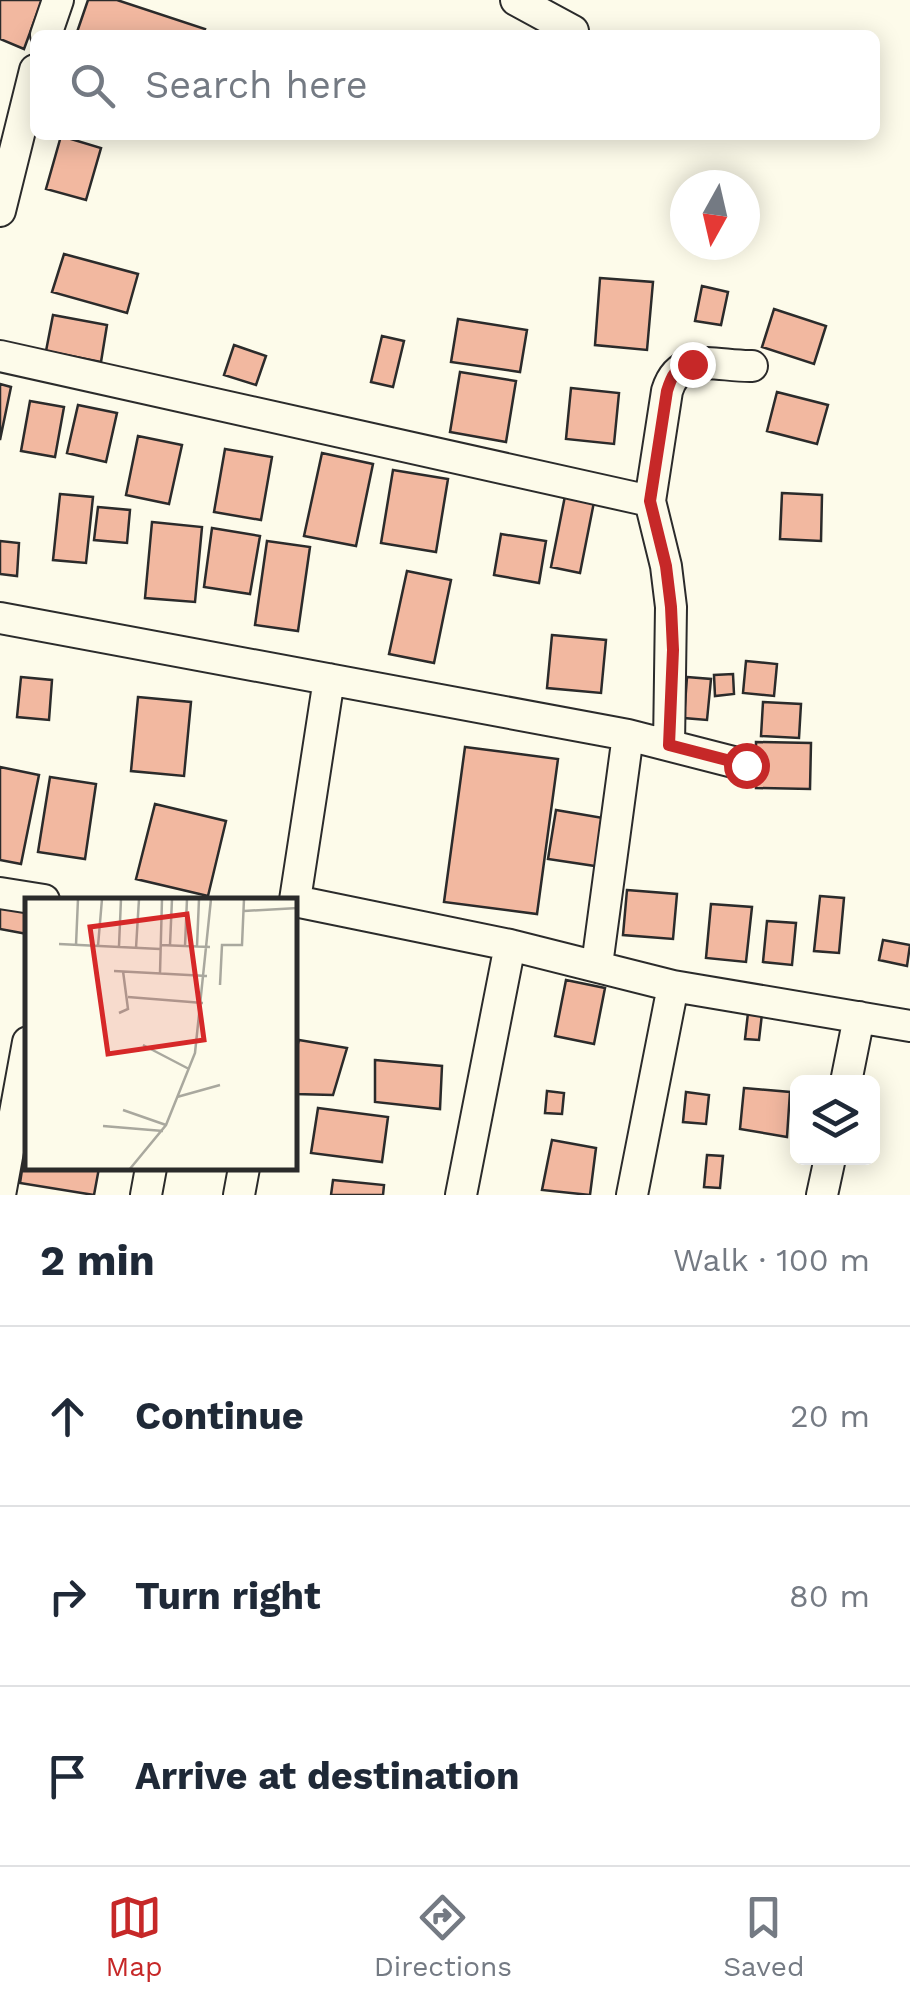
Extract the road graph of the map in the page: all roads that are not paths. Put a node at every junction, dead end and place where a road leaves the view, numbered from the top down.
1 (58, 0) edge
2 (516, 0) edge
3 (48, 30) edge
4 (570, 30) edge
5 (30, 90) edge
6 (0, 210) edge
7 (0, 356) edge
8 (752, 366) dead end
9 (650, 501) junction
10 (0, 618) edge
11 (329, 679) junction
12 (628, 735) junction
13 (669, 745) junction
14 (746, 765) dead end
15 (0, 892) edge
16 (33, 898) edge
17 (295, 898) edge
18 (298, 902) edge
19 (510, 945) junction
20 (597, 965) junction
21 (673, 986) junction
22 (859, 1017) junction
23 (910, 1026) edge
24 (25, 1058) edge
25 (847, 1075) edge
26 (828, 1165) edge
27 (151, 1170) edge
28 (244, 1170) edge
29 (0, 1195) edge
30 (146, 1195) edge
31 (239, 1195) edge
32 (461, 1195) edge
33 (632, 1195) edge
34 (822, 1195) edge

1 - 3 street
2 - 4 street
5 - 6 street
7 - 9 street
8 - 9 street
9 - 13 street
10 - 11 street
11 - 12 street
11 - 17 street
12 - 13 street
12 - 20 street
13 - 14 street
15 - 16 street
18 - 19 street
19 - 20 street
19 - 32 street
20 - 21 street
21 - 22 street
21 - 33 street
22 - 23 street
22 - 25 street
24 - 29 street
26 - 34 street
27 - 30 street
28 - 31 street

